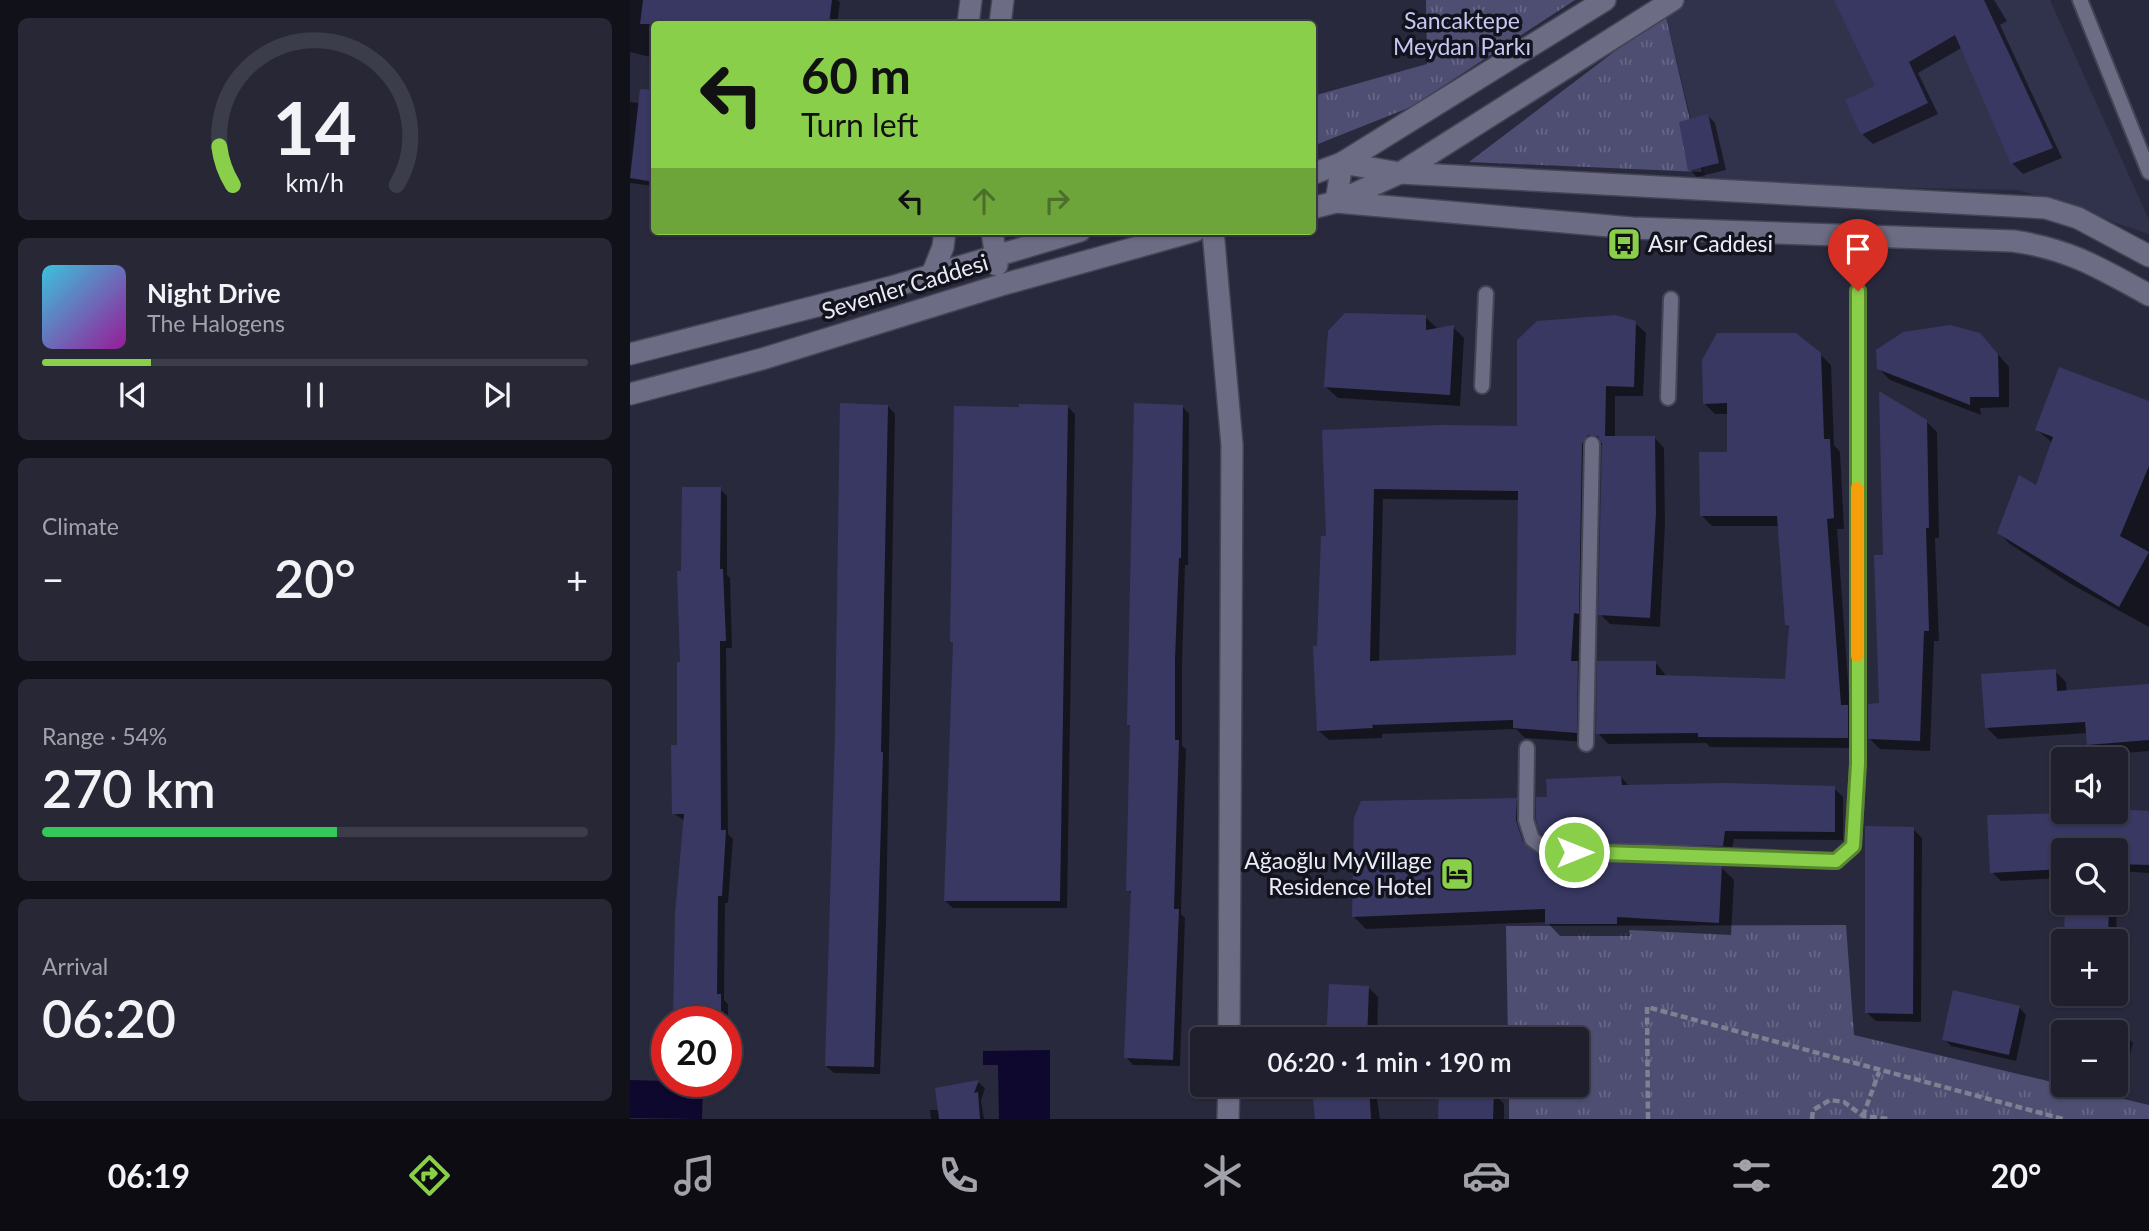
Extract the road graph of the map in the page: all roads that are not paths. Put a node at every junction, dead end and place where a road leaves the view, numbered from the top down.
1 (971, 0) edge
2 (1003, 0) edge
3 (1605, 0) edge
4 (1673, 0) edge
5 (2080, 0) edge
6 (968, 21) edge
7 (1000, 21) edge
8 (1342, 163) junction
9 (2149, 172) edge
10 (1316, 173) edge
11 (1400, 173) junction
12 (1336, 202) junction
13 (1316, 207) edge
14 (944, 235) edge
15 (993, 235) edge
16 (1056, 235) edge
17 (1181, 235) edge
18 (1213, 235) edge
19 (995, 254) junction
20 (2149, 256) edge
21 (933, 272) junction
22 (1001, 285) junction
23 (1858, 291) dead end
24 (1486, 294) dead end
25 (2149, 295) edge
26 (1671, 299) dead end
27 (630, 354) edge
28 (1482, 386) dead end
29 (630, 394) edge
30 (1668, 398) dead end
31 (1592, 444) dead end
32 (1586, 744) dead end
33 (1527, 748) dead end
34 (1229, 1027) edge
35 (1228, 1097) edge
36 (1228, 1119) edge

1 - 6 street
2 - 7 street
3 - 8 street
4 - 11 street
5 - 9 lane
8 - 10 street
8 - 11 street
8 - 12 street
11 - 12 street
11 - 20 street
12 - 13 street
12 - 25 street
14 - 21 street
15 - 19 street
16 - 19 street, Sevenler Caddesi
17 - 22 street, Sevenler Caddesi
18 - 34 street
19 - 21 street, Sevenler Caddesi
19 - 22 street
21 - 27 street, Sevenler Caddesi
22 - 29 street, Sevenler Caddesi
23 - 33 lane
24 - 28 lane
26 - 30 lane
31 - 32 lane
35 - 36 street

